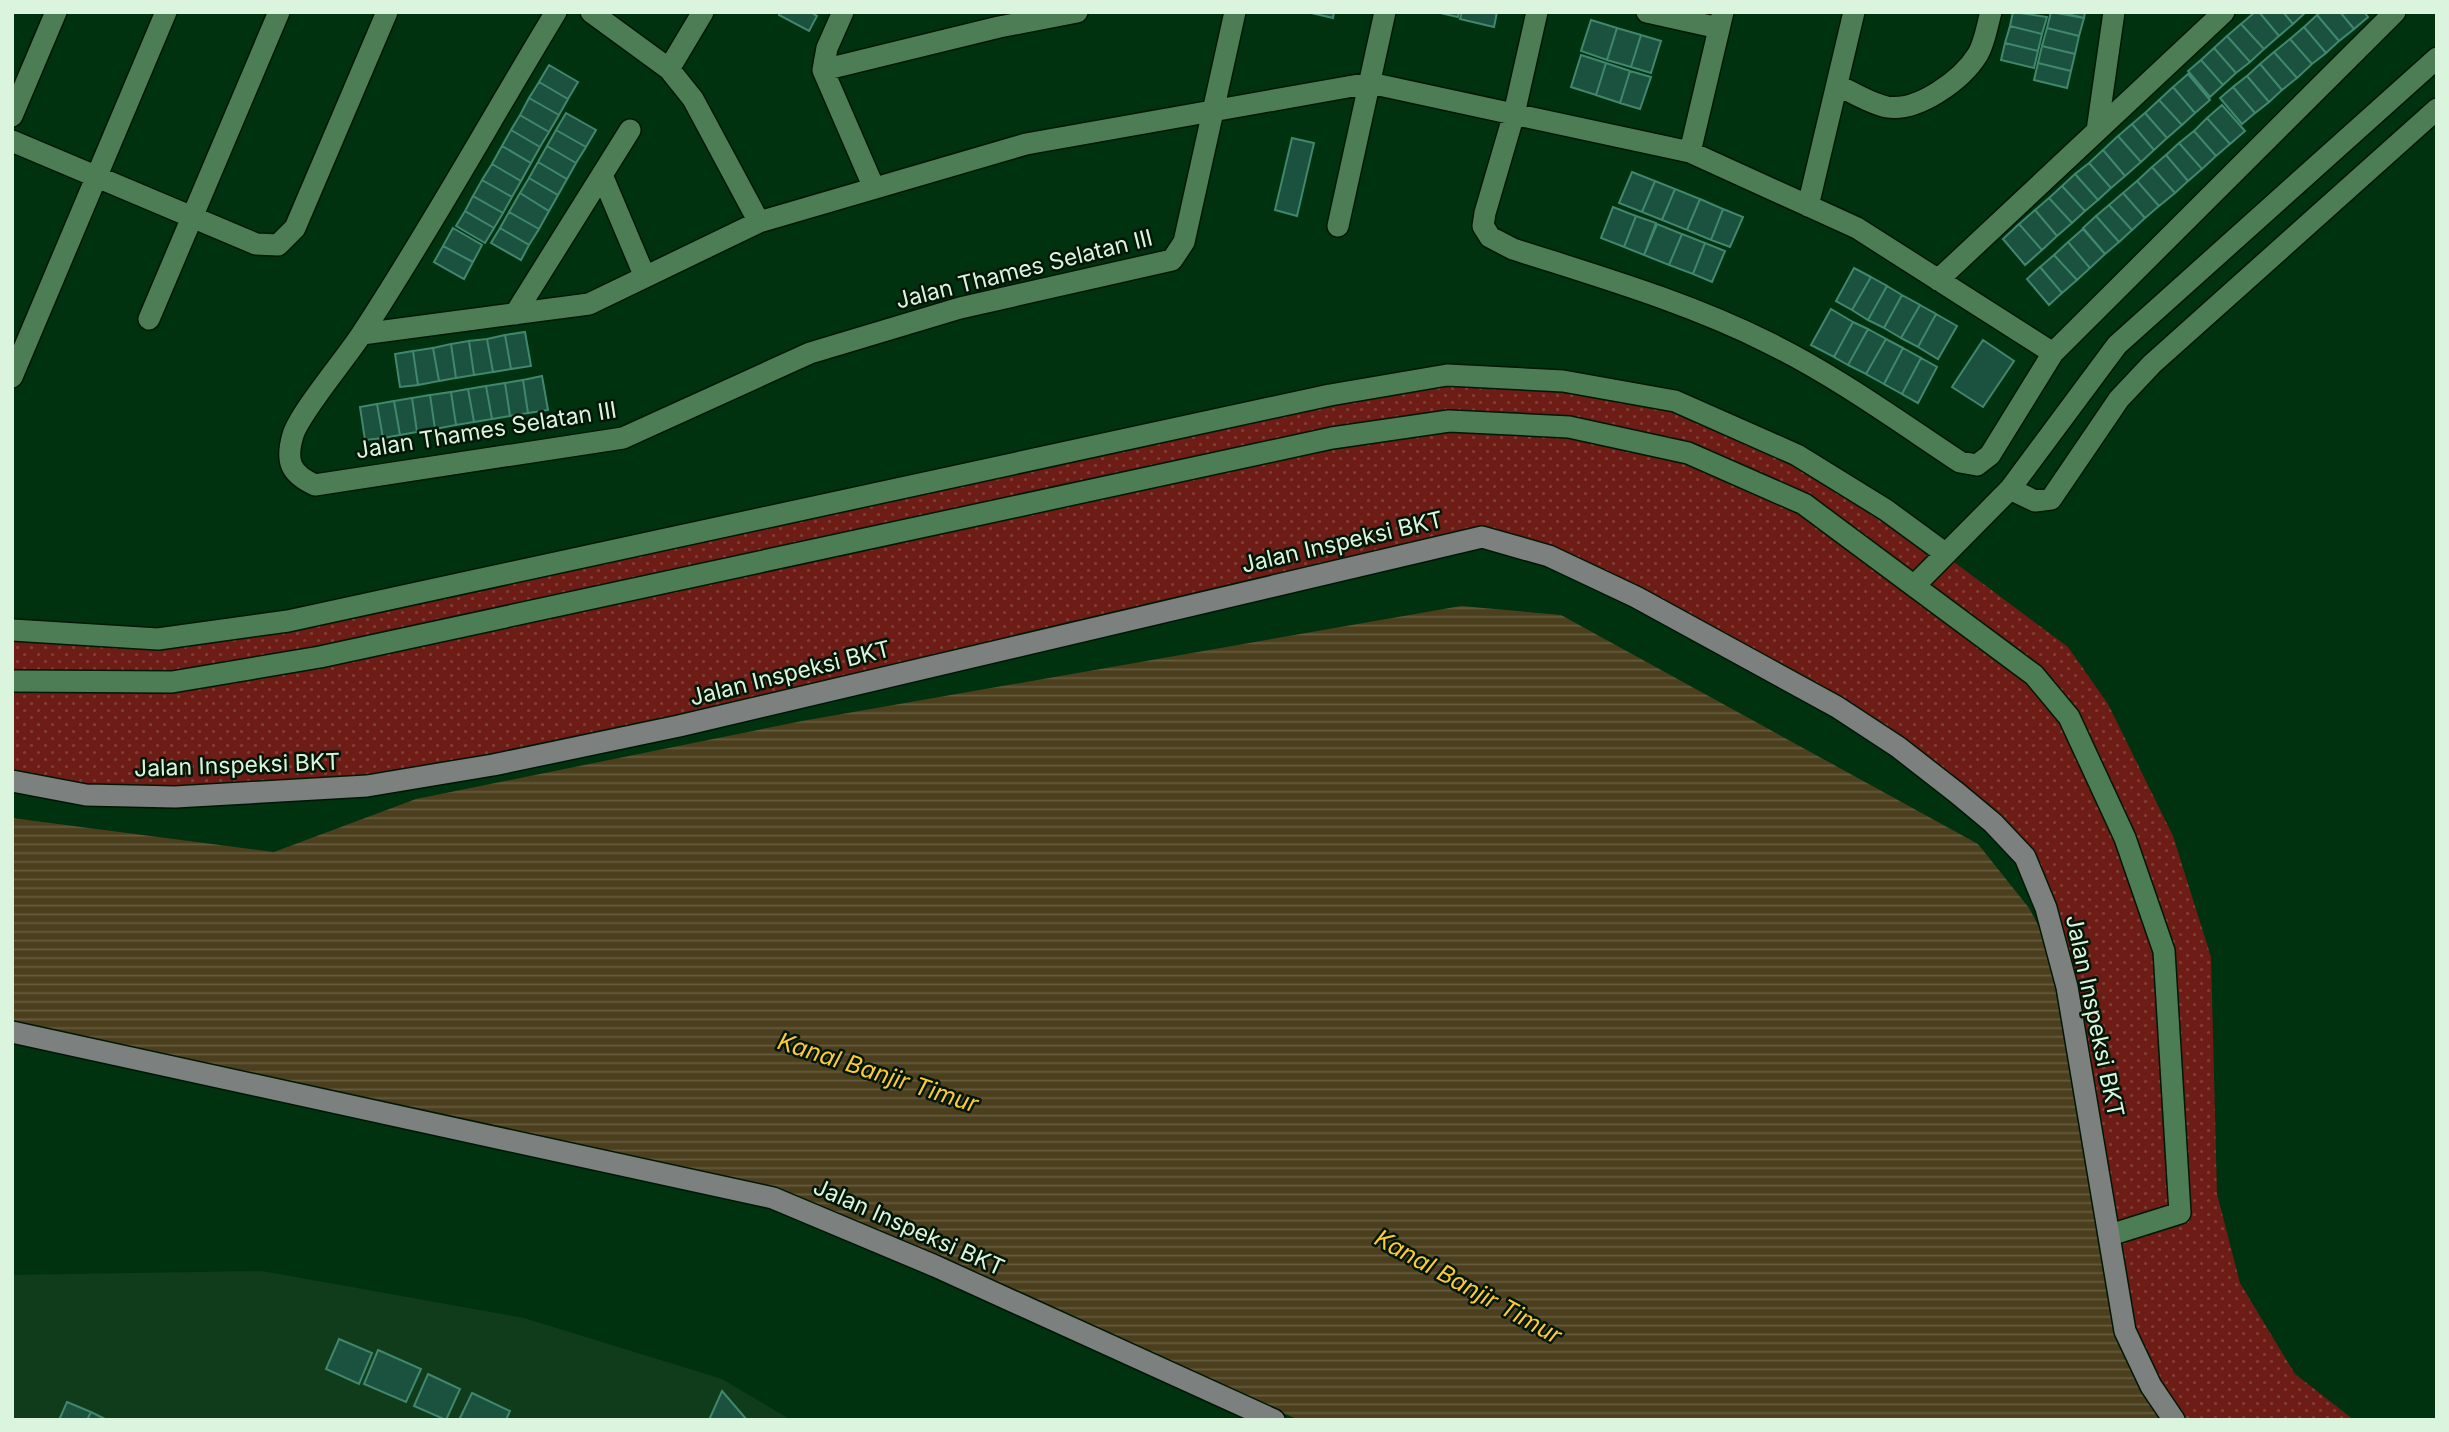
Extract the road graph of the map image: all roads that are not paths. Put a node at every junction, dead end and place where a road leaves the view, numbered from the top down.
1 (56, 12) edge
2 (166, 12) edge
3 (279, 12) edge
4 (387, 12) edge
5 (556, 12) edge
6 (591, 12) edge
7 (703, 12) edge
8 (843, 12) edge
9 (1077, 12) edge
10 (1235, 12) edge
11 (1385, 12) edge
12 (1537, 12) edge
13 (1647, 12) edge
14 (1854, 12) edge
15 (1991, 12) edge
16 (2114, 12) edge
17 (2224, 12) edge
18 (2395, 12) edge
19 (1721, 20) edge
20 (2437, 58) edge
21 (669, 69) junction
22 (822, 70) junction
23 (1370, 83) junction
24 (1837, 85) junction
25 (2437, 109) edge
26 (1213, 111) junction
27 (1514, 114) junction
28 (12, 116) edge
29 (630, 130) dead end
30 (2097, 131) junction
31 (12, 141) edge
32 (1690, 152) junction
33 (602, 175) junction
34 (97, 177) junction
35 (874, 188) junction
36 (1808, 206) junction
37 (193, 217) junction
38 (759, 222) junction
39 (1338, 226) dead end
40 (645, 277) junction
41 (1938, 280) junction
42 (515, 314) junction
43 (149, 319) dead end
44 (362, 334) junction
45 (2053, 353) junction
46 (12, 377) edge
47 (2010, 489) junction
48 (1946, 554) junction
49 (1914, 586) junction
50 (12, 630) edge
51 (12, 681) edge
52 (12, 781) edge
53 (12, 1032) edge
54 (2110, 1234) junction
55 (1274, 1420) edge
56 (2174, 1420) edge

1 - 28 street
2 - 34 street
3 - 37 street
4 - 37 street
5 - 44 street
6 - 21 street
7 - 21 street
8 - 22 street
9 - 22 street
10 - 26 street
11 - 23 street
12 - 27 street
13 - 19 street
14 - 24 street
15 - 24 street
16 - 30 street
17 - 30 street
18 - 45 street
19 - 32 street
20 - 47 street
21 - 38 street
22 - 35 street
23 - 26 street
23 - 27 street
23 - 39 street
24 - 36 street
25 - 47 street
26 - 35 street
26 - 44 street, Jalan Thames Selatan III
27 - 32 street
27 - 45 street
29 - 33 street
30 - 41 street
31 - 34 street
32 - 36 street
33 - 40 street
33 - 42 street
34 - 37 street
34 - 46 street
35 - 38 street
36 - 41 street
37 - 43 street
38 - 40 street
40 - 42 street
41 - 45 street
42 - 44 street
47 - 48 street
48 - 49 street
48 - 50 street
49 - 51 street
49 - 54 street
52 - 54 street, Jalan Inspeksi BKT
53 - 55 street, Jalan Inspeksi BKT
54 - 56 street, Jalan Inspeksi BKT

